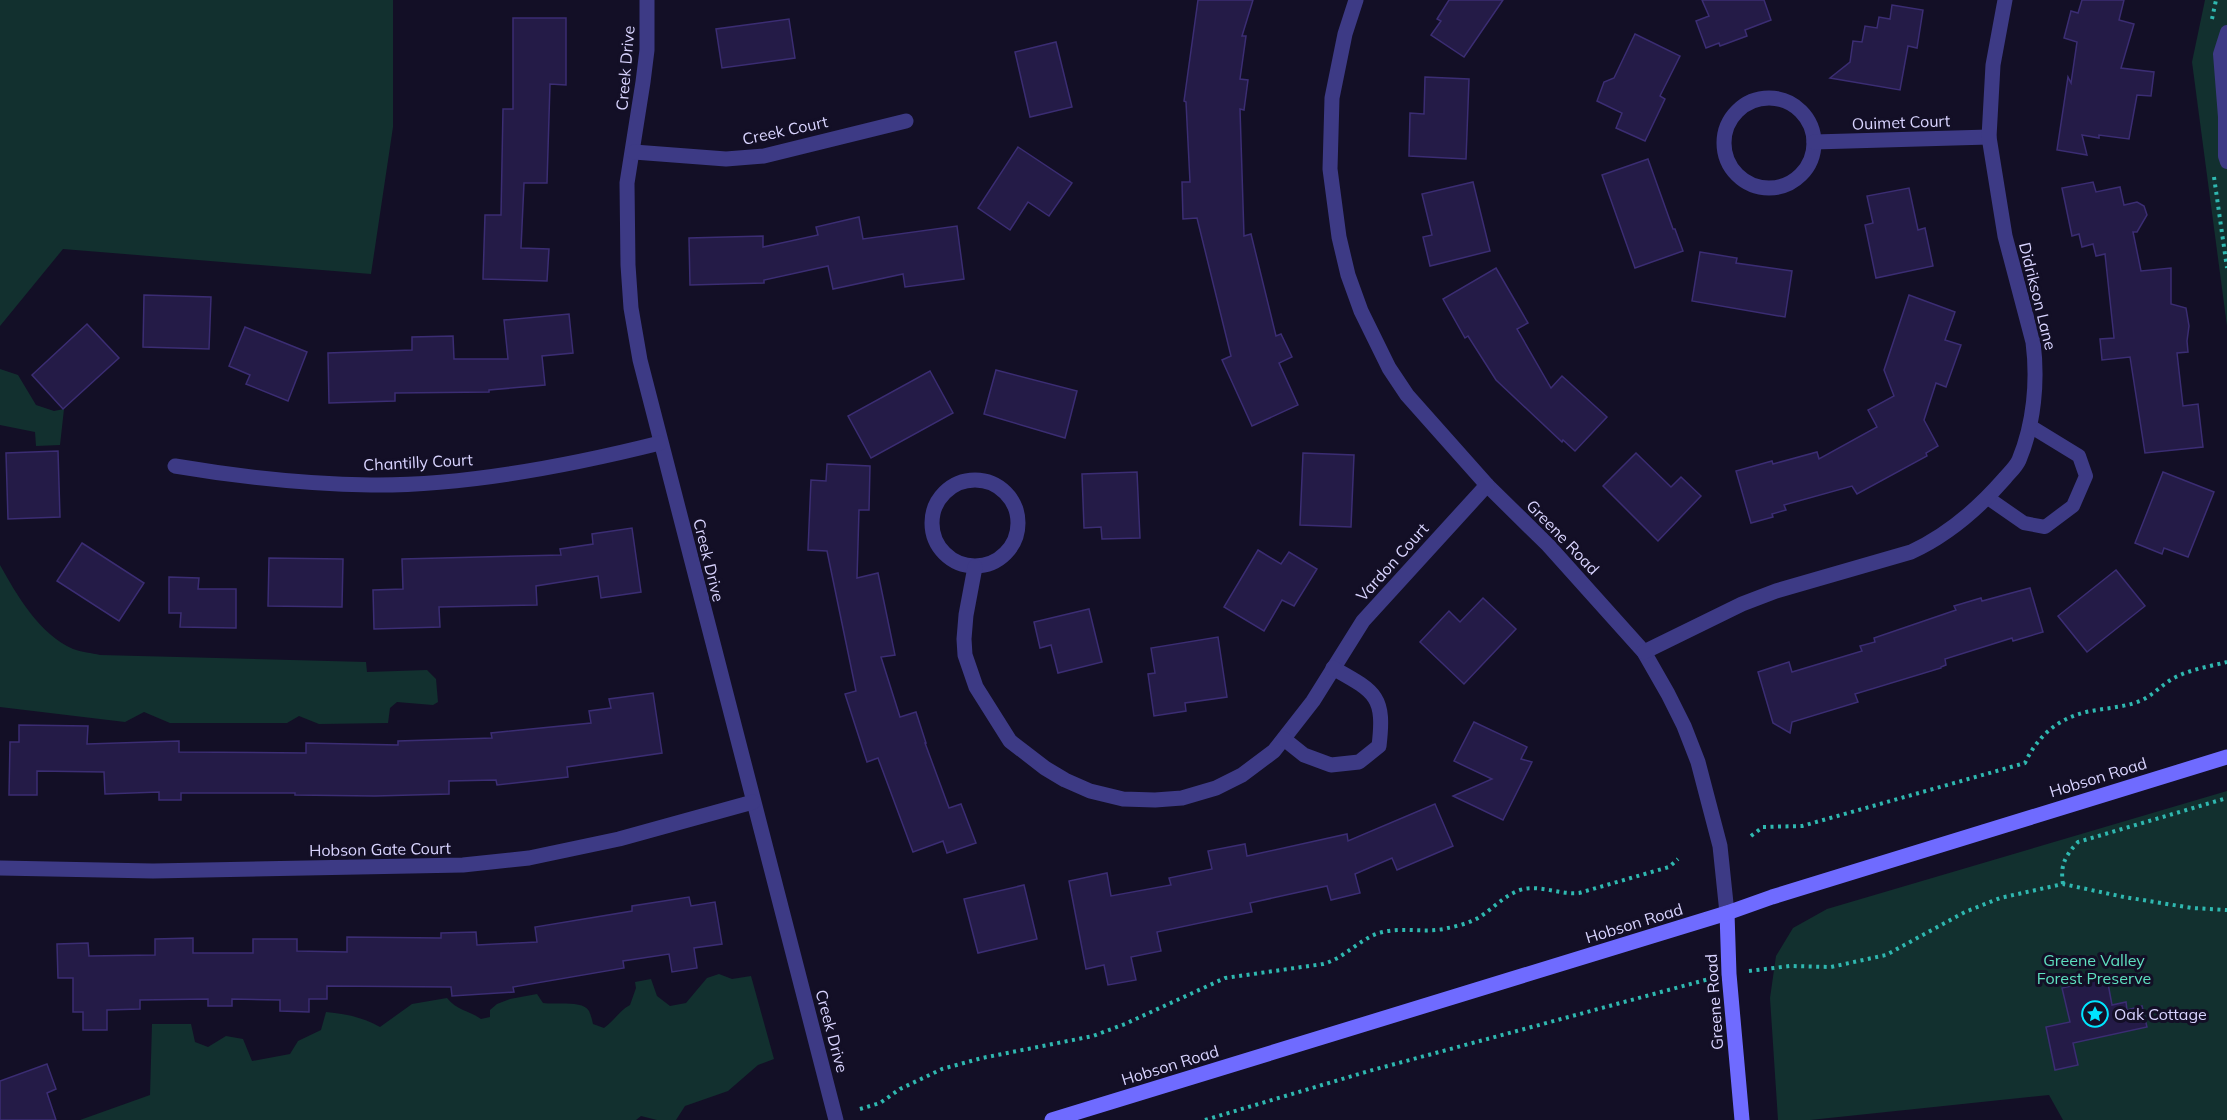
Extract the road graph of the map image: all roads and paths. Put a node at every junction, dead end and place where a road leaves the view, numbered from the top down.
1 (647, 0) edge
2 (1356, 0) edge
3 (2005, 0) edge
4 (2227, 32) edge
5 (906, 121) dead end
6 (1989, 137) junction
7 (1814, 142) junction
8 (634, 152) junction
9 (2227, 162) edge
10 (2030, 426) junction
11 (660, 443) junction
12 (175, 466) dead end
13 (1486, 486) junction
14 (1988, 498) junction
15 (975, 567) junction
16 (1644, 652) junction
17 (2227, 662) edge
18 (1333, 668) junction
19 (1284, 739) junction
20 (2227, 757) edge
21 (2227, 798) edge
22 (753, 802) junction
23 (1751, 836) dead end
24 (1678, 859) dead end
25 (0, 868) edge
26 (2063, 884) junction
27 (2227, 910) edge
28 (1726, 913) junction
29 (1790, 966) dead end
30 (1673, 989) dead end
31 (860, 1108) dead end
32 (836, 1120) edge
33 (1052, 1120) edge
34 (1205, 1120) edge
35 (1742, 1120) edge

1 - 8 street, Creek Drive
2 - 13 street, Greene Road
3 - 6 street, Didrikson Lane
4 - 9 lane
5 - 8 street, Creek Court
6 - 7 street, Ouimet Court
6 - 10 street, Didrikson Lane
7 - 7 street
8 - 11 street, Creek Drive
10 - 14 street, Didrikson Lane
10 - 14 lane
11 - 12 street, Chantilly Court
11 - 22 street, Creek Drive
13 - 16 street, Greene Road
13 - 18 street, Vardon Court
14 - 16 street, Didrikson Lane
15 - 15 street
15 - 19 street, Vardon Court
16 - 28 street, Greene Road
17 - 23 path
18 - 19 street, Vardon Court
18 - 19 street
20 - 28 main road, Hobson Road
21 - 26 path
22 - 25 street, Hobson Gate Court
22 - 32 street, Creek Drive
24 - 31 path
26 - 27 path
26 - 29 path
28 - 33 main road, Hobson Road
28 - 35 main road, Greene Road
30 - 34 path

